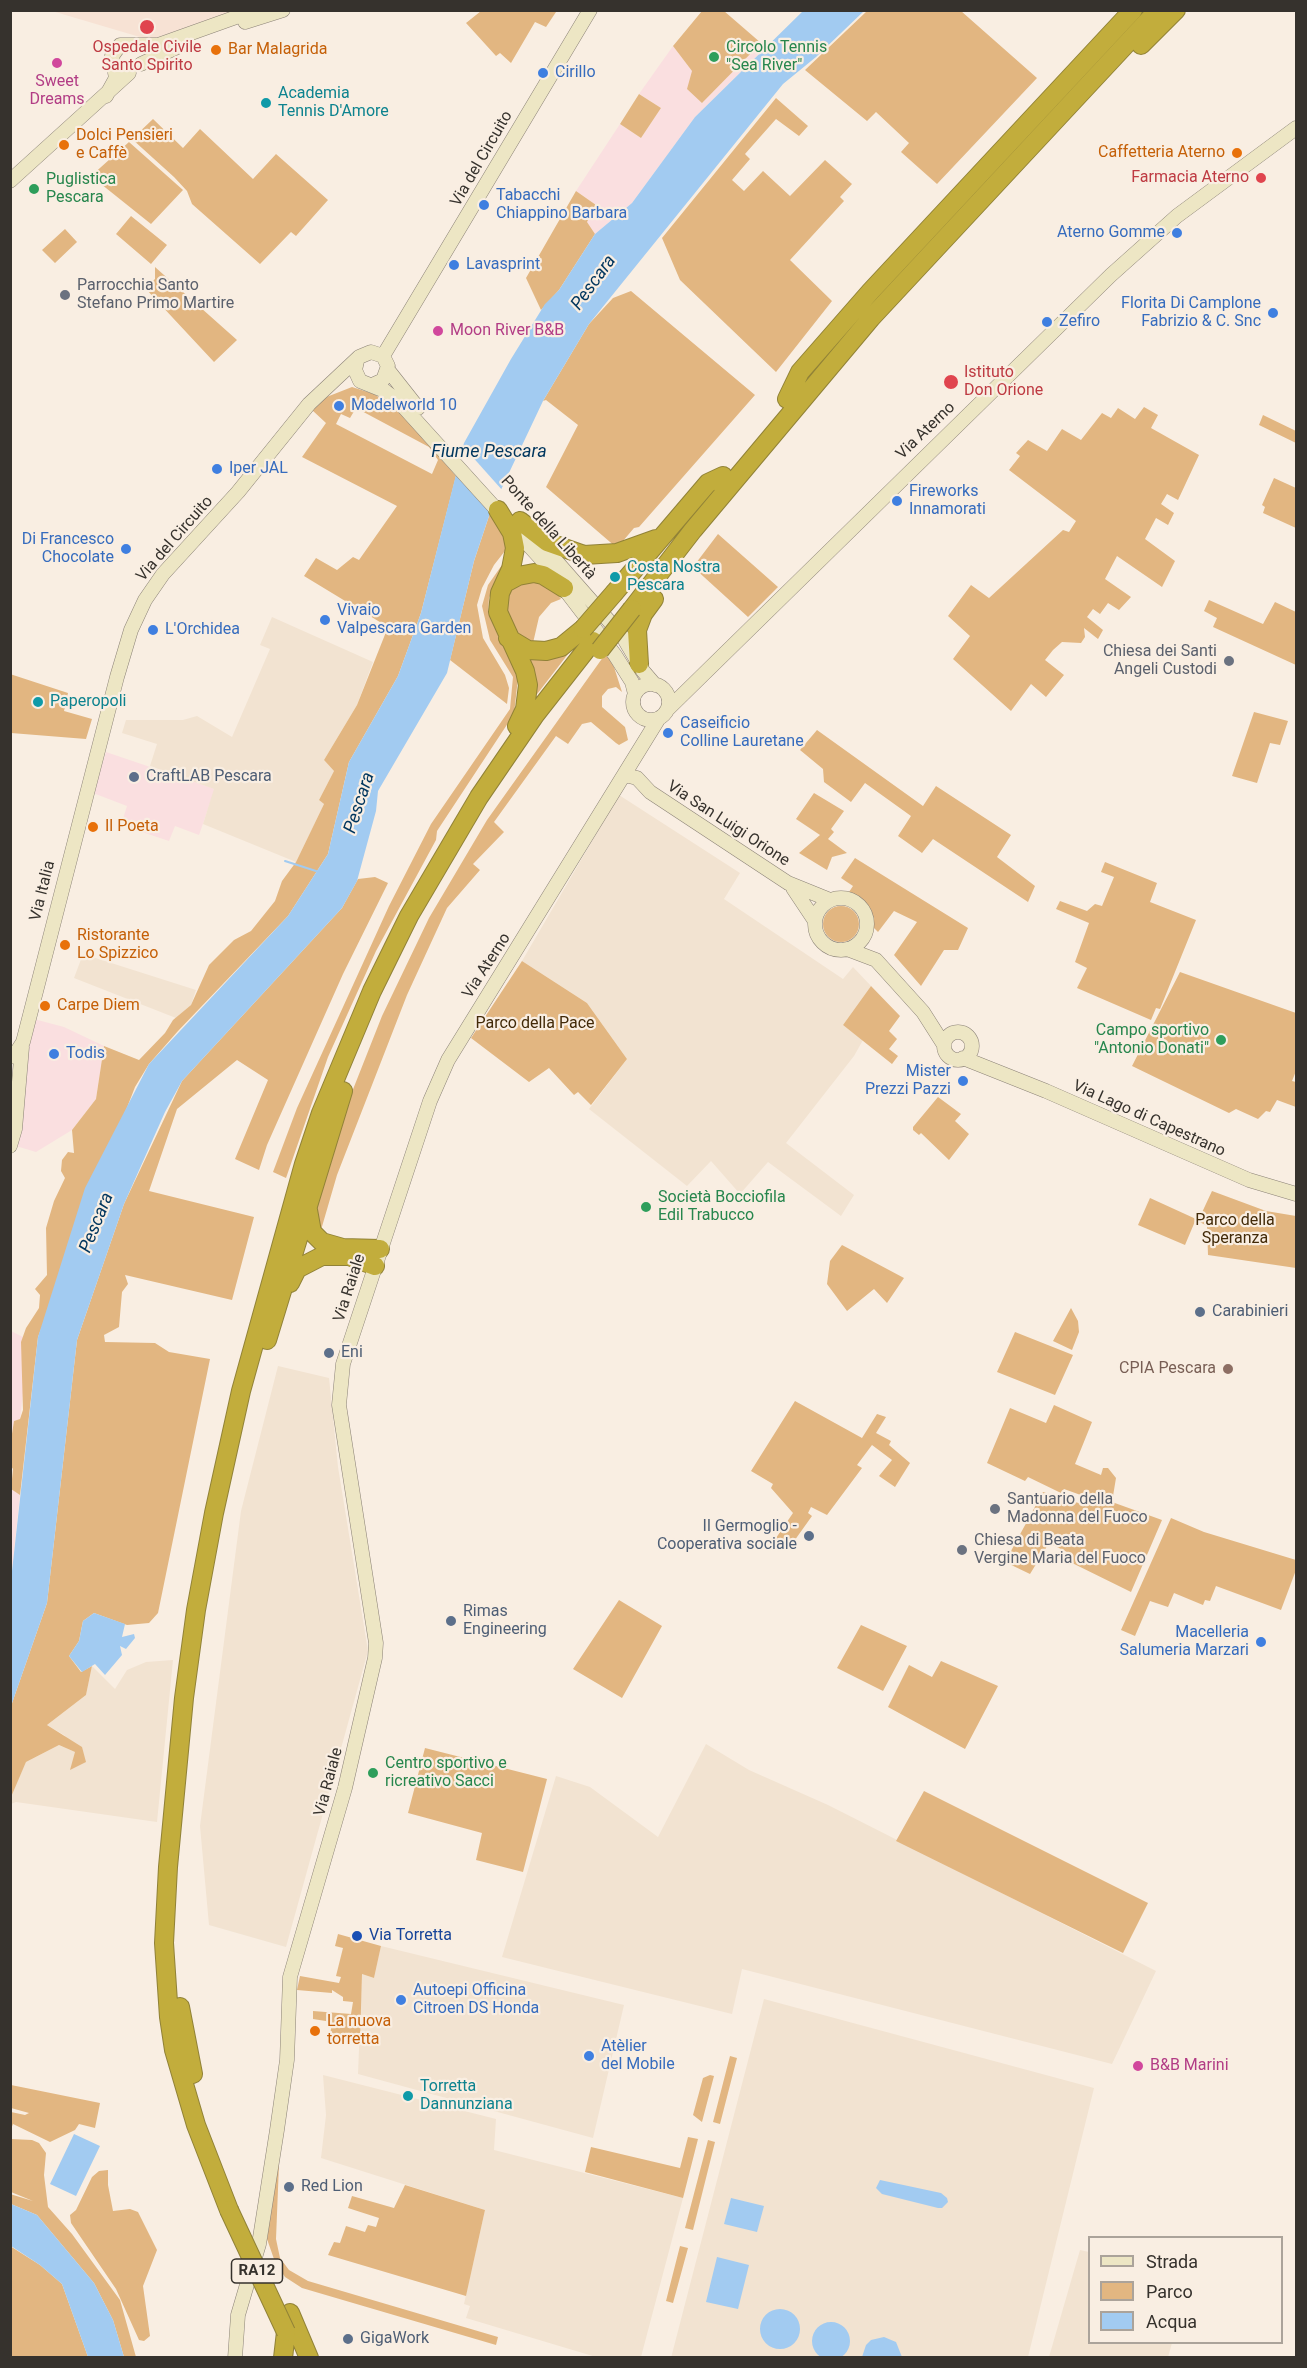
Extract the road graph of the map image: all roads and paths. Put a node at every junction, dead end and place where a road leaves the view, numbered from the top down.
1 (283, 10) edge
2 (590, 10) edge
3 (1133, 10) edge
4 (1145, 10) edge
5 (1158, 10) edge
6 (1176, 10) edge
7 (264, 12) edge
8 (134, 45) junction
9 (115, 67) junction
10 (135, 69) junction
11 (106, 96) junction
12 (1058, 108) junction
13 (1296, 128) edge
14 (10, 180) edge
15 (377, 354) junction
16 (357, 361) junction
17 (827, 368) junction
18 (388, 370) junction
19 (359, 379) junction
20 (372, 385) junction
21 (319, 395) junction
22 (787, 399) junction
23 (416, 412) junction
24 (731, 475) junction
25 (498, 510) joint
26 (666, 534) junction
27 (525, 535) junction
28 (505, 583) junction
29 (564, 588) junction
30 (624, 601) junction
31 (508, 638) junction
32 (592, 640) junction
33 (639, 664) junction
34 (700, 677) junction
35 (660, 689) junction
36 (635, 694) junction
37 (663, 713) junction
38 (638, 715) junction
39 (637, 754) junction
40 (506, 757) junction
41 (93, 766) joint
42 (625, 775) junction
43 (645, 788) junction
44 (615, 790) junction
45 (788, 883) junction
46 (830, 900) junction
47 (815, 921) junction
48 (866, 933) junction
49 (847, 950) junction
50 (876, 960) junction
51 (923, 1012) junction
52 (957, 1032) junction
53 (944, 1045) junction
54 (16, 1053) edge
55 (967, 1054) junction
56 (10, 1146) edge
57 (1296, 1194) edge
58 (306, 1207) junction
59 (391, 1215) joint
60 (377, 1257) junction
61 (282, 1290) junction
62 (209, 2146) junction
63 (235, 2208) junction
64 (286, 2332) junction
65 (235, 2358) edge
66 (283, 2358) edge
67 (297, 2358) edge
68 (309, 2358) edge

1 - 7 main road
2 - 15 main road, Via del Circuito
3 - 22 highway
4 - 12 highway
5 - 12 highway
6 - 17 highway
7 - 8 main road
7 - 10 main road
8 - 9 main road
8 - 10 main road
9 - 10 main road
9 - 11 main road
10 - 11 main road
11 - 14 main road
12 - 17 highway
12 - 22 highway
13 - 34 main road, Via Aterno
15 - 16 main road
15 - 18 main road
16 - 19 main road
16 - 21 main road, Via del Circuito
17 - 24 highway
18 - 20 main road
18 - 23 main road, Ponte della Libertà
19 - 20 main road
19 - 21 main road, Via del Circuito
20 - 23 main road, Ponte della Libertà
21 - 41 main road, Via del Circuito
22 - 24 highway
23 - 25 main road, Ponte della Libertà
23 - 27 main road, Ponte della Libertà
24 - 26 highway
24 - 30 highway
24 - 33 highway
25 - 27 highway
26 - 27 highway
26 - 30 highway
27 - 28 highway
27 - 29 main road, Ponte della Libertà
27 - 33 main road, Ponte della Libertà
28 - 29 highway
28 - 31 highway
29 - 36 main road, Ponte della Libertà
30 - 32 highway, bridge
30 - 32 highway, bridge
31 - 32 highway
31 - 40 highway
32 - 40 highway
32 - 58 highway
33 - 35 main road, Ponte della Libertà
34 - 35 main road, Via Aterno
34 - 37 main road, Via Aterno
35 - 36 main road
35 - 37 main road
36 - 38 main road
37 - 38 main road
37 - 39 main road, Via Aterno
38 - 39 main road
39 - 42 main road, Via Aterno
39 - 43 main road, Via San Luigi Orione
40 - 62 highway
41 - 54 main road, Via Italia
42 - 43 main road, Via San Luigi Orione
42 - 44 main road, Via Aterno
43 - 44 main road, Via San Luigi Orione
43 - 45 main road, Via San Luigi Orione
44 - 59 main road, Via Aterno
45 - 46 main road, Via San Luigi Orione
45 - 47 main road, Via San Luigi Orione
46 - 47 main road
46 - 48 main road
47 - 49 main road
48 - 49 main road
48 - 50 main road
49 - 50 main road
50 - 51 main road
51 - 52 main road
51 - 53 main road
52 - 53 main road
52 - 55 main road
53 - 55 main road
54 - 56 main road, Via Italia
55 - 57 main road, Via Lago di Capestrano
58 - 60 highway
58 - 61 highway
59 - 60 main road, Via Raiale
60 - 61 highway
60 - 65 main road, Via Raiale
61 - 62 highway
62 - 63 highway
63 - 64 highway, RA12, bridge
63 - 68 highway, RA12
64 - 66 highway
64 - 67 highway, RA12

